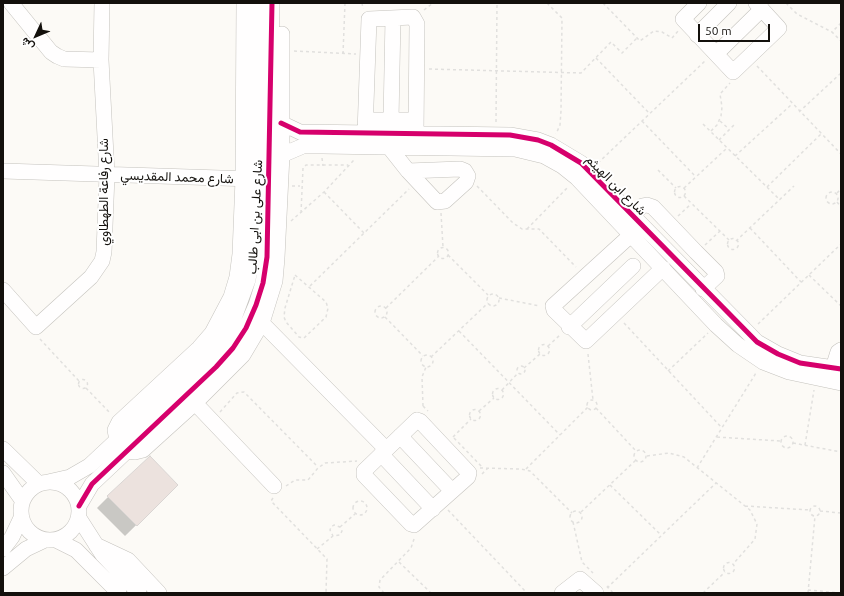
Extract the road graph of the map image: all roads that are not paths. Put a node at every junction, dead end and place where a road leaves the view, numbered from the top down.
1 (12, 3) edge
2 (102, 3) edge
3 (244, 3) edge
4 (257, 3) edge
5 (272, 3) edge
6 (282, 3) edge
7 (698, 3) edge
8 (729, 3) edge
9 (759, 6) edge
10 (393, 18) junction
11 (697, 34) junction
12 (277, 50) junction
13 (715, 53) junction
14 (101, 60) junction
15 (391, 120) junction
16 (281, 123) junction
17 (416, 127) junction
18 (366, 133) junction
19 (389, 147) junction
20 (282, 155) junction
21 (3, 158) edge
22 (9, 171) edge
23 (107, 175) junction
24 (583, 175) junction
25 (412, 176) junction
26 (249, 179) junction
27 (632, 215) junction
28 (632, 234) junction
29 (653, 247) junction
30 (617, 248) junction
31 (633, 266) junction
32 (664, 268) junction
33 (648, 282) junction
34 (3, 290) edge
35 (703, 290) junction
36 (262, 323) junction
37 (569, 326) junction
38 (841, 350) edge
39 (837, 369) edge
40 (841, 383) edge
41 (195, 402) junction
42 (400, 436) junction
43 (122, 445) junction
44 (3, 449) edge
45 (384, 452) junction
46 (3, 473) edge
47 (44, 483) junction
48 (278, 490) road end
49 (452, 491) junction
50 (22, 500) junction
51 (440, 509) junction
52 (79, 512) junction
53 (21, 518) junction
54 (50, 540) junction
55 (95, 544) junction
56 (3, 549) edge
57 (3, 568) edge
58 (602, 587) edge
59 (119, 593) edge
60 (139, 593) edge
61 (159, 593) edge
62 (562, 593) edge

1 - 14 street
2 - 14 street, شارع رفاعة الطهطاوي
3 - 26 street
4 - 26 street, شارع على بن ابى طالب
5 - 12 street, شارع على بن ابى طالب
6 - 12 street
7 - 11 street
8 - 11 street
9 - 13 street
9 - 13 street
10 - 15 street
10 - 17 street
10 - 18 street
11 - 13 street
12 - 16 street
12 - 43 street, شارع على بن ابى طالب
14 - 23 street, شارع رفاعة الطهطاوي
15 - 17 street
15 - 18 street
16 - 18 street, شارع ابن الهيثم
16 - 20 street
17 - 18 street, شارع ابن الهيثم
17 - 24 street, شارع ابن الهيثم
18 - 19 street, شارع ابن الهيثم
18 - 20 street, شارع ابن الهيثم
19 - 24 street, شارع ابن الهيثم
19 - 25 street
20 - 36 street
21 - 22 street
22 - 23 street, شارع محمد المقديسي
23 - 26 street, شارع محمد المقديسي
23 - 34 street, شارع رفاعة الطهطاوي
24 - 27 street, شارع ابن الهيثم
24 - 28 street, شارع ابن الهيثم
25 - 25 street
26 - 43 street, شارع على بن ابى طالب
26 - 43 street
27 - 29 street, شارع ابن الهيثم
27 - 35 street
28 - 29 street, شارع ابن الهيثم
28 - 30 street
29 - 32 street, شارع ابن الهيثم
29 - 35 street, شارع ابن الهيثم
30 - 31 street
30 - 37 street
31 - 33 street
31 - 37 street
32 - 33 street
32 - 40 street, شارع ابن الهيثم
33 - 37 street
35 - 39 street, شارع ابن الهيثم
36 - 41 street
36 - 45 street
38 - 39 street
41 - 43 street
41 - 48 street
42 - 45 street
42 - 49 street
42 - 49 street
43 - 47 street, شارع على بن ابى طالب
43 - 52 street, شارع على بن ابى طالب
44 - 47 street
45 - 51 street
45 - 51 street
46 - 50 street
47 - 50 street
47 - 52 street
49 - 51 street
50 - 53 street
52 - 54 street
52 - 55 street
53 - 54 street
53 - 56 street
54 - 57 street
54 - 59 street
55 - 60 street
55 - 61 street
58 - 62 street

